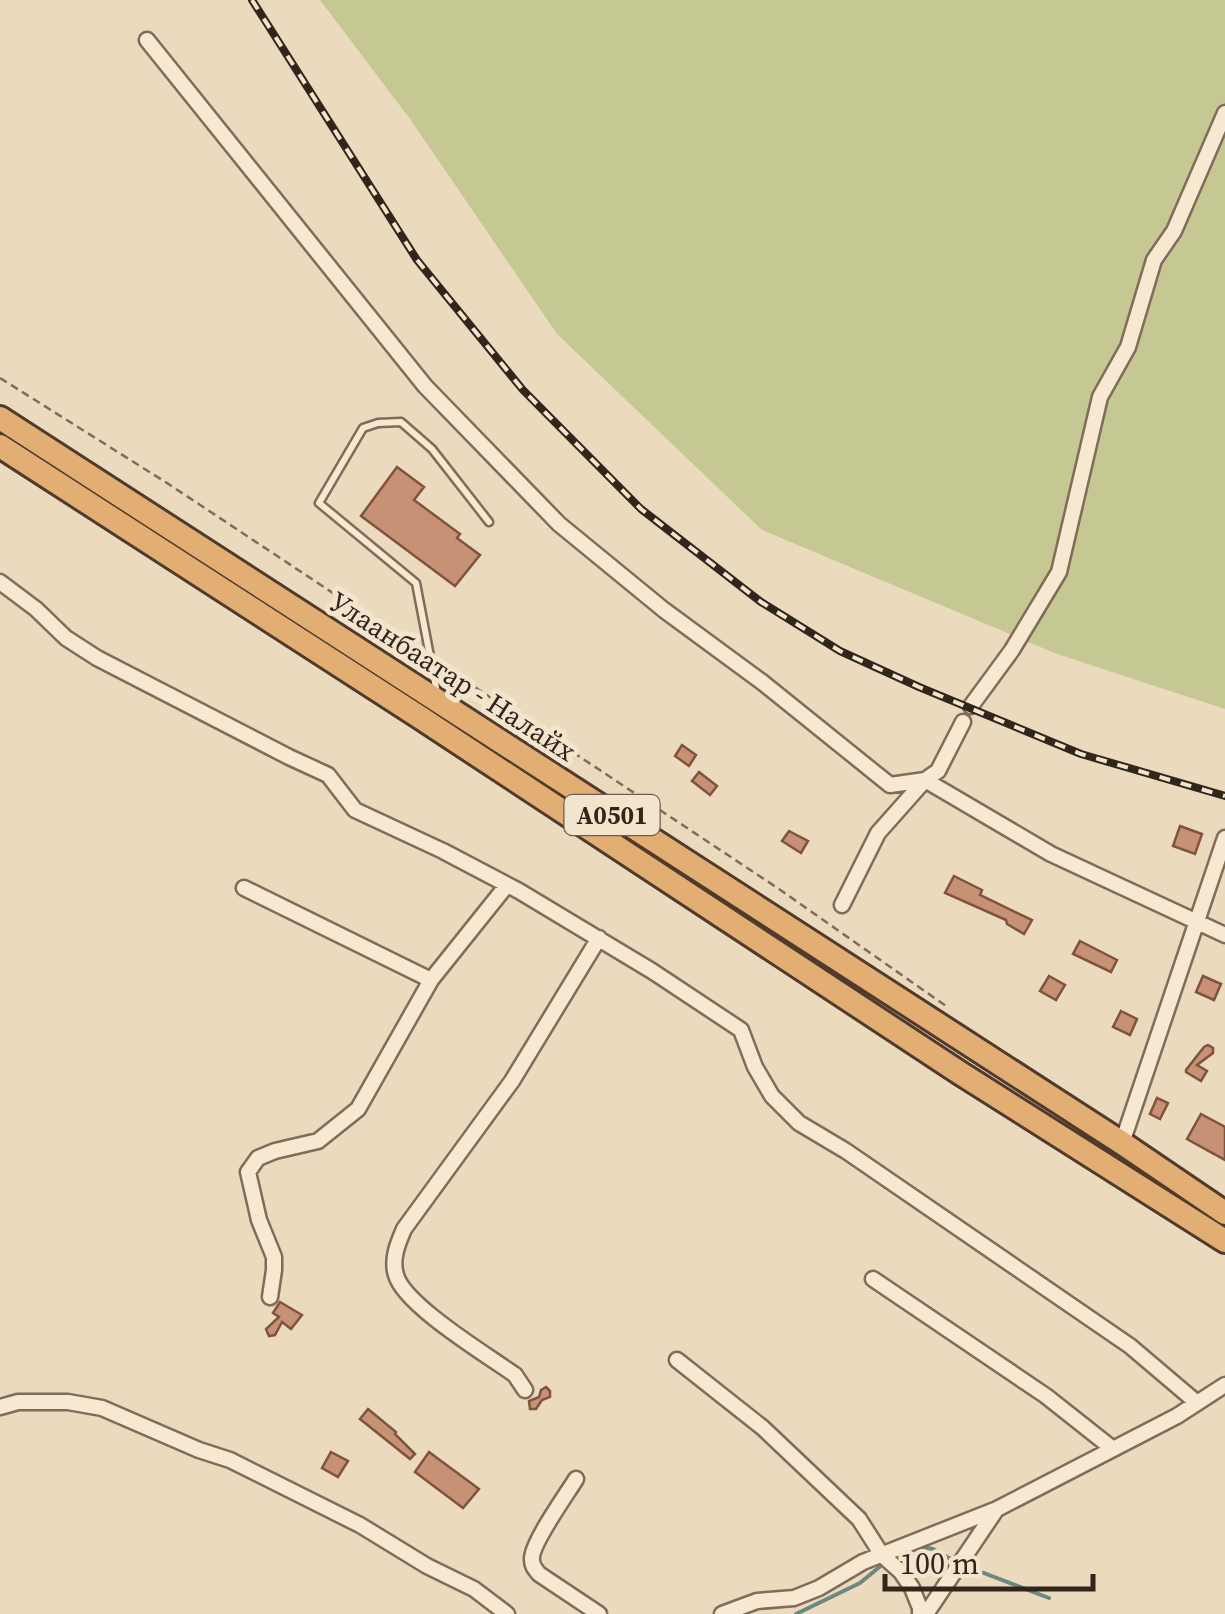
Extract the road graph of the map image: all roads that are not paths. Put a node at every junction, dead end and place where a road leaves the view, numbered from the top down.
1 (147, 40) dead end
2 (1225, 113) edge
3 (0, 418) edge
4 (0, 446) edge
5 (489, 522) dead end
6 (0, 582) edge
7 (440, 704) junction
8 (971, 706) dead end
9 (963, 722) dead end
10 (925, 780) junction
11 (1225, 838) edge
12 (507, 885) junction
13 (244, 888) dead end
14 (842, 905) dead end
15 (1196, 924) junction
16 (1225, 935) edge
17 (599, 938) junction
18 (431, 980) junction
19 (1122, 1144) junction
20 (1225, 1213) edge
21 (1225, 1241) edge
22 (873, 1279) dead end
23 (270, 1297) dead end
24 (678, 1360) dead end
25 (1225, 1385) edge
26 (526, 1390) dead end
27 (1196, 1402) junction
28 (0, 1407) edge
29 (1113, 1449) junction
30 (576, 1479) dead end
31 (997, 1509) junction
32 (882, 1555) junction
33 (506, 1614) edge
34 (599, 1614) edge
35 (722, 1614) edge
36 (923, 1614) edge

1 - 10 street
2 - 8 street
3 - 7 highway, Улаанбаатар - Налайх / A0501
4 - 21 highway, Улаанбаатар - Налайх / A0501
5 - 7 lane
6 - 12 street
7 - 19 highway, Улаанбаатар - Налайх / A0501
9 - 10 street
10 - 14 street
10 - 15 street
11 - 15 street
12 - 17 street
12 - 18 street
13 - 18 street
15 - 16 street
15 - 19 street
17 - 26 street
17 - 27 street
18 - 23 street
19 - 20 highway, Улаанбаатар - Налайх / A0501
22 - 29 street
24 - 32 street
25 - 27 street
27 - 29 street
28 - 33 street
29 - 31 street
30 - 34 street
31 - 32 street
31 - 36 street
32 - 35 street
32 - 36 street

